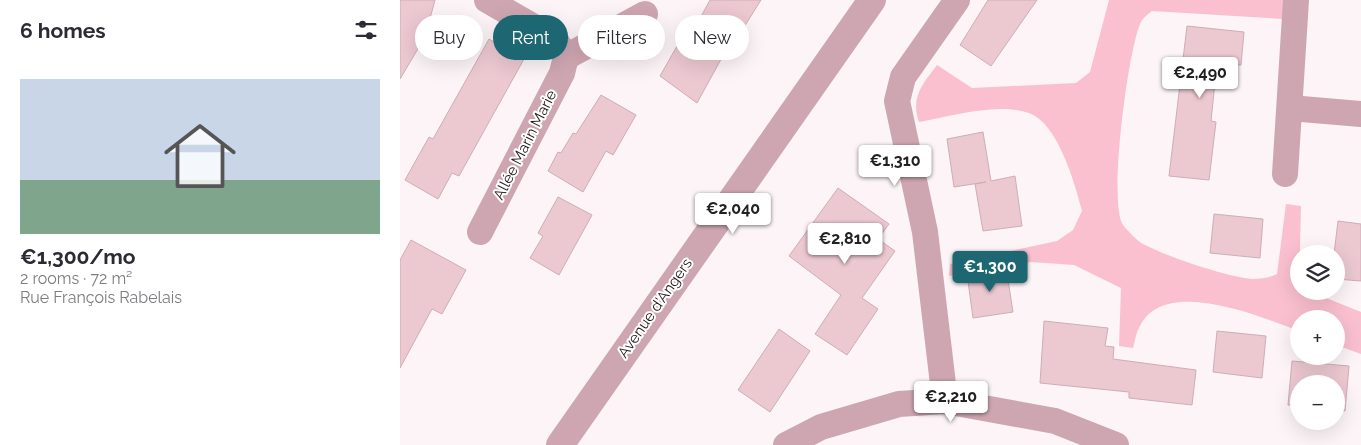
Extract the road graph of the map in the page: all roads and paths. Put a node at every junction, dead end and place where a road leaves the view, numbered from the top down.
1 (488, 0) edge
2 (872, 0) edge
3 (957, 0) edge
4 (1296, 0) edge
5 (645, 14) dead end
6 (514, 15) edge
7 (568, 56) edge
8 (565, 60) edge
9 (1290, 108) junction
10 (1361, 114) edge
11 (1285, 174) dead end
12 (480, 232) dead end
13 (945, 401) junction
14 (560, 445) edge
15 (786, 445) edge
16 (1116, 445) edge

1 - 6 street
2 - 14 street, Avenue d'Angers
3 - 13 street
4 - 9 street
5 - 7 street
8 - 12 street, Allée Marin Marie
9 - 10 street
9 - 11 street
13 - 15 street
13 - 16 street

